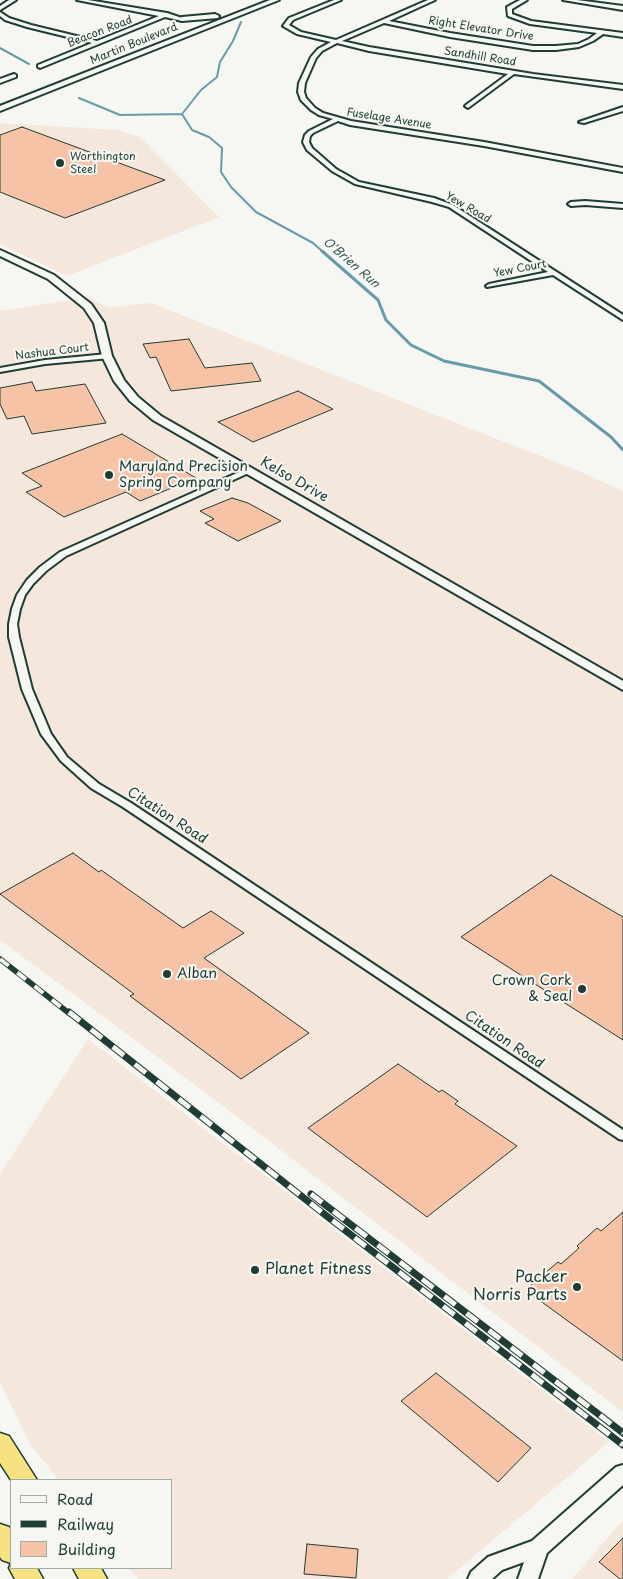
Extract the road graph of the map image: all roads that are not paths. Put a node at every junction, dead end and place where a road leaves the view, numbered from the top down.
1 (13, 0) edge
2 (80, 0) edge
3 (255, 0) edge
4 (276, 0) edge
5 (338, 0) edge
6 (432, 0) edge
7 (524, 0) edge
8 (566, 0) edge
9 (97, 1) edge
10 (0, 8) edge
11 (623, 8) edge
12 (0, 14) edge
13 (167, 16) junction
14 (215, 16) junction
15 (182, 19) junction
16 (383, 21) junction
17 (185, 28) junction
18 (602, 32) junction
19 (623, 35) edge
20 (335, 42) junction
21 (98, 43) junction
22 (40, 66) dead end
23 (512, 73) junction
24 (14, 76) dead end
25 (0, 81) edge
26 (623, 87) edge
27 (12, 95) dead end
28 (468, 106) dead end
29 (0, 109) edge
30 (623, 109) edge
31 (336, 120) junction
32 (582, 122) dead end
33 (623, 170) edge
34 (571, 204) dead end
35 (623, 206) edge
36 (0, 253) edge
37 (556, 272) junction
38 (489, 286) dead end
39 (623, 318) edge
40 (107, 356) junction
41 (0, 370) edge
42 (249, 471) junction
43 (623, 686) edge
44 (623, 1136) edge
45 (0, 1443) edge
46 (623, 1474) edge
47 (23, 1479) edge
48 (0, 1535) edge
49 (539, 1548) junction
50 (10, 1550) edge
51 (478, 1579) edge
52 (528, 1579) edge

1 - 10 street
2 - 9 street
3 - 14 main road, Martin Boulevard
4 - 29 main road, Martin Boulevard
5 - 20 street, Sandhill Road
6 - 16 street, Fuselage Avenue
7 - 18 street
8 - 11 street
9 - 13 street
12 - 21 street
13 - 15 street
13 - 21 street, Beacon Road
14 - 15 main road
14 - 17 main road, Martin Boulevard
15 - 17 main road
16 - 18 street, Right Elevator Drive
16 - 20 street, Fuselage Avenue
17 - 27 main road, Martin Boulevard
18 - 19 street
20 - 23 street, Sandhill Road
20 - 31 street, Fuselage Avenue
21 - 22 street, Beacon Road
23 - 26 street, Sandhill Road
23 - 28 street
24 - 25 street
30 - 32 street
31 - 33 street, Fuselage Avenue
31 - 37 street, Yew Road
34 - 35 street
36 - 40 main road, Kelso Drive
37 - 38 street, Yew Court
37 - 39 street, Yew Road
40 - 41 street, Nashua Court
40 - 42 main road, Kelso Drive
42 - 43 main road, Kelso Drive
42 - 44 street, Citation Road
45 - 47 highway
46 - 49 main road
48 - 50 highway
49 - 51 main road
49 - 52 main road

